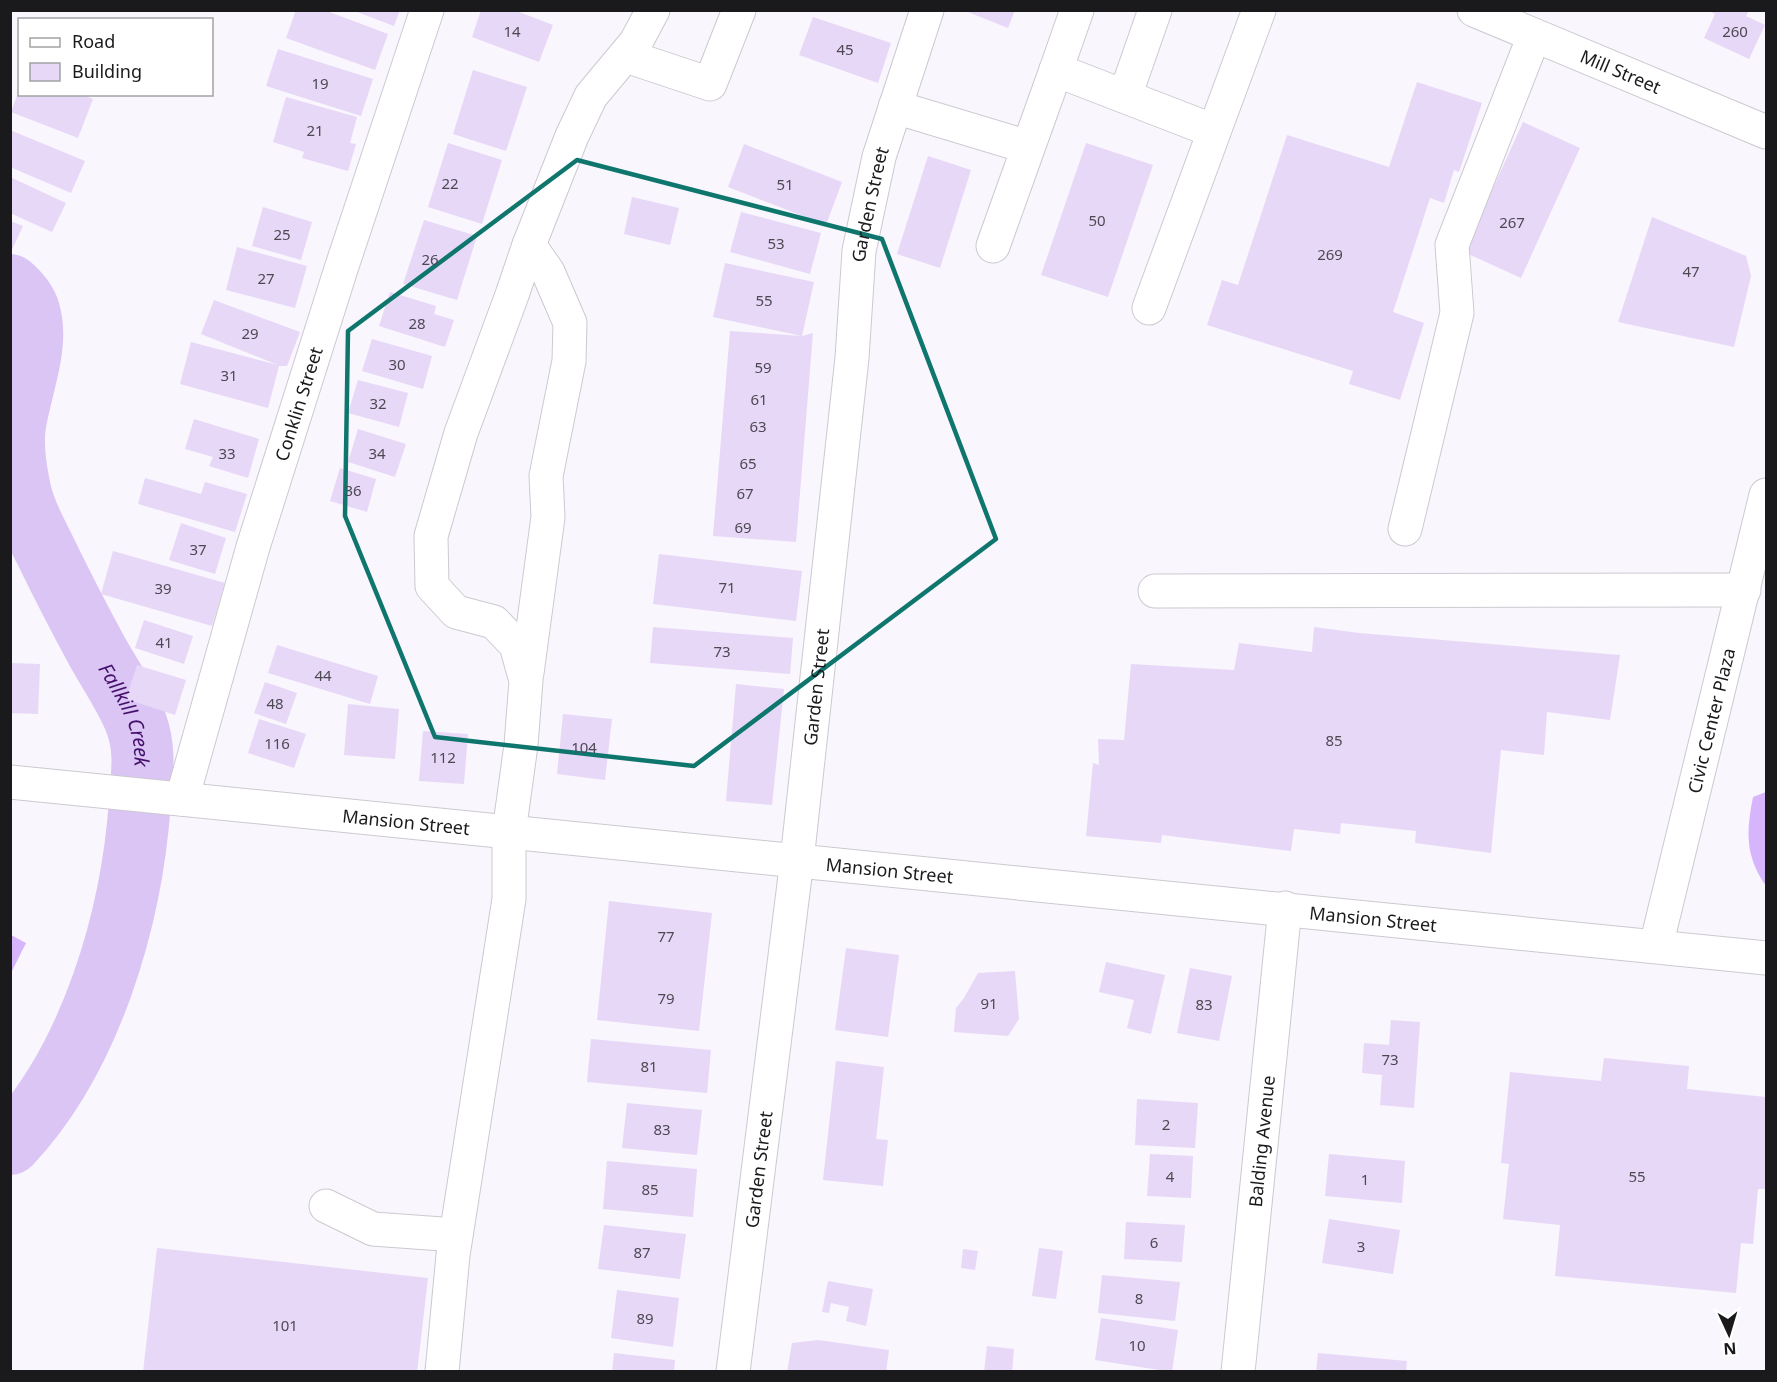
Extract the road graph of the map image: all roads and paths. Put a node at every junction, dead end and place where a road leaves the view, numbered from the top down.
1 (427, 10) edge
2 (653, 10) edge
3 (739, 10) edge
4 (927, 10) edge
5 (1077, 10) edge
6 (1155, 10) edge
7 (1258, 10) edge
8 (1474, 10) edge
9 (1525, 25) edge
10 (626, 56) junction
11 (1056, 70) junction
12 (1125, 96) junction
13 (895, 107) junction
14 (1214, 132) junction
15 (1767, 132) edge
16 (1028, 147) junction
17 (529, 245) junction
18 (993, 246) dead end
19 (1149, 308) dead end
20 (1767, 495) edge
21 (1405, 529) dead end
22 (1744, 590) junction
23 (1155, 591) dead end
24 (526, 681) junction
25 (10, 782) edge
26 (174, 798) junction
27 (509, 832) junction
28 (796, 860) junction
29 (1285, 908) junction
30 (1656, 946) junction
31 (1767, 958) edge
32 (327, 1206) dead end
33 (456, 1235) junction
34 (442, 1371) edge
35 (733, 1371) edge
36 (1238, 1371) edge

1 - 26 main road, Conklin Street
2 - 10 main road
3 - 10 main road
4 - 13 main road, Garden Street
5 - 11 main road
6 - 12 main road
7 - 14 main road
8 - 9 main road, Mill Street
9 - 15 main road, Mill Street
9 - 21 main road
10 - 17 main road
11 - 12 main road
11 - 16 main road
12 - 14 main road
13 - 16 main road
13 - 28 main road, Garden Street
14 - 19 main road
16 - 18 main road
17 - 24 main road
17 - 24 main road
20 - 22 main road, Civic Center Plaza
22 - 23 main road
22 - 30 main road, Civic Center Plaza
24 - 27 main road
25 - 26 main road, Mansion Street
26 - 27 main road, Mansion Street
27 - 28 main road, Mansion Street
27 - 33 main road
28 - 29 main road, Mansion Street
28 - 35 main road, Garden Street
29 - 30 main road, Mansion Street
29 - 36 main road, Balding Avenue
30 - 31 main road, Mansion Street
32 - 33 main road
33 - 34 main road

